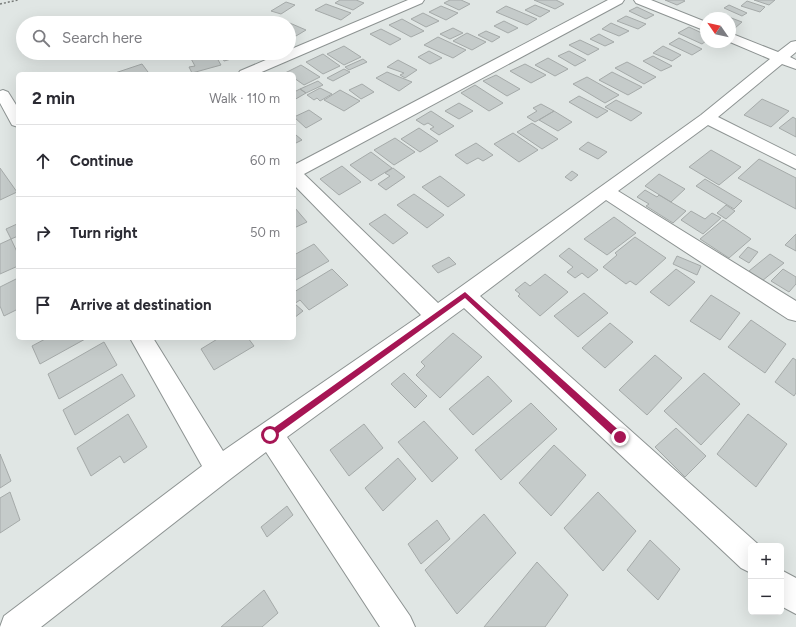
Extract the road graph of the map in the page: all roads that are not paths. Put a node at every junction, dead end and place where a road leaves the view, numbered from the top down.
1 (418, 0) edge
2 (618, 0) edge
3 (640, 0) edge
4 (700, 25) edge
5 (736, 39) edge
6 (296, 52) edge
7 (790, 56) edge
8 (278, 60) edge
9 (250, 72) edge
10 (3, 95) dead end
11 (16, 118) edge
12 (707, 118) junction
13 (796, 163) edge
14 (296, 172) edge
15 (296, 175) edge
16 (605, 191) junction
17 (465, 295) junction
18 (795, 309) edge
19 (437, 316) junction
20 (142, 340) edge
21 (270, 435) junction
22 (219, 470) junction
23 (748, 555) edge
24 (784, 588) edge
25 (796, 599) edge
26 (15, 627) edge
27 (399, 627) edge

1 - 6 street
2 - 14 street
3 - 4 street
5 - 7 street
7 - 12 street
8 - 9 street
10 - 11 street
12 - 13 street
12 - 16 street
15 - 19 street
16 - 17 street
16 - 18 street
17 - 19 street
17 - 23 street
19 - 21 street
20 - 22 street
21 - 22 street
21 - 27 street
22 - 26 street
24 - 25 street

